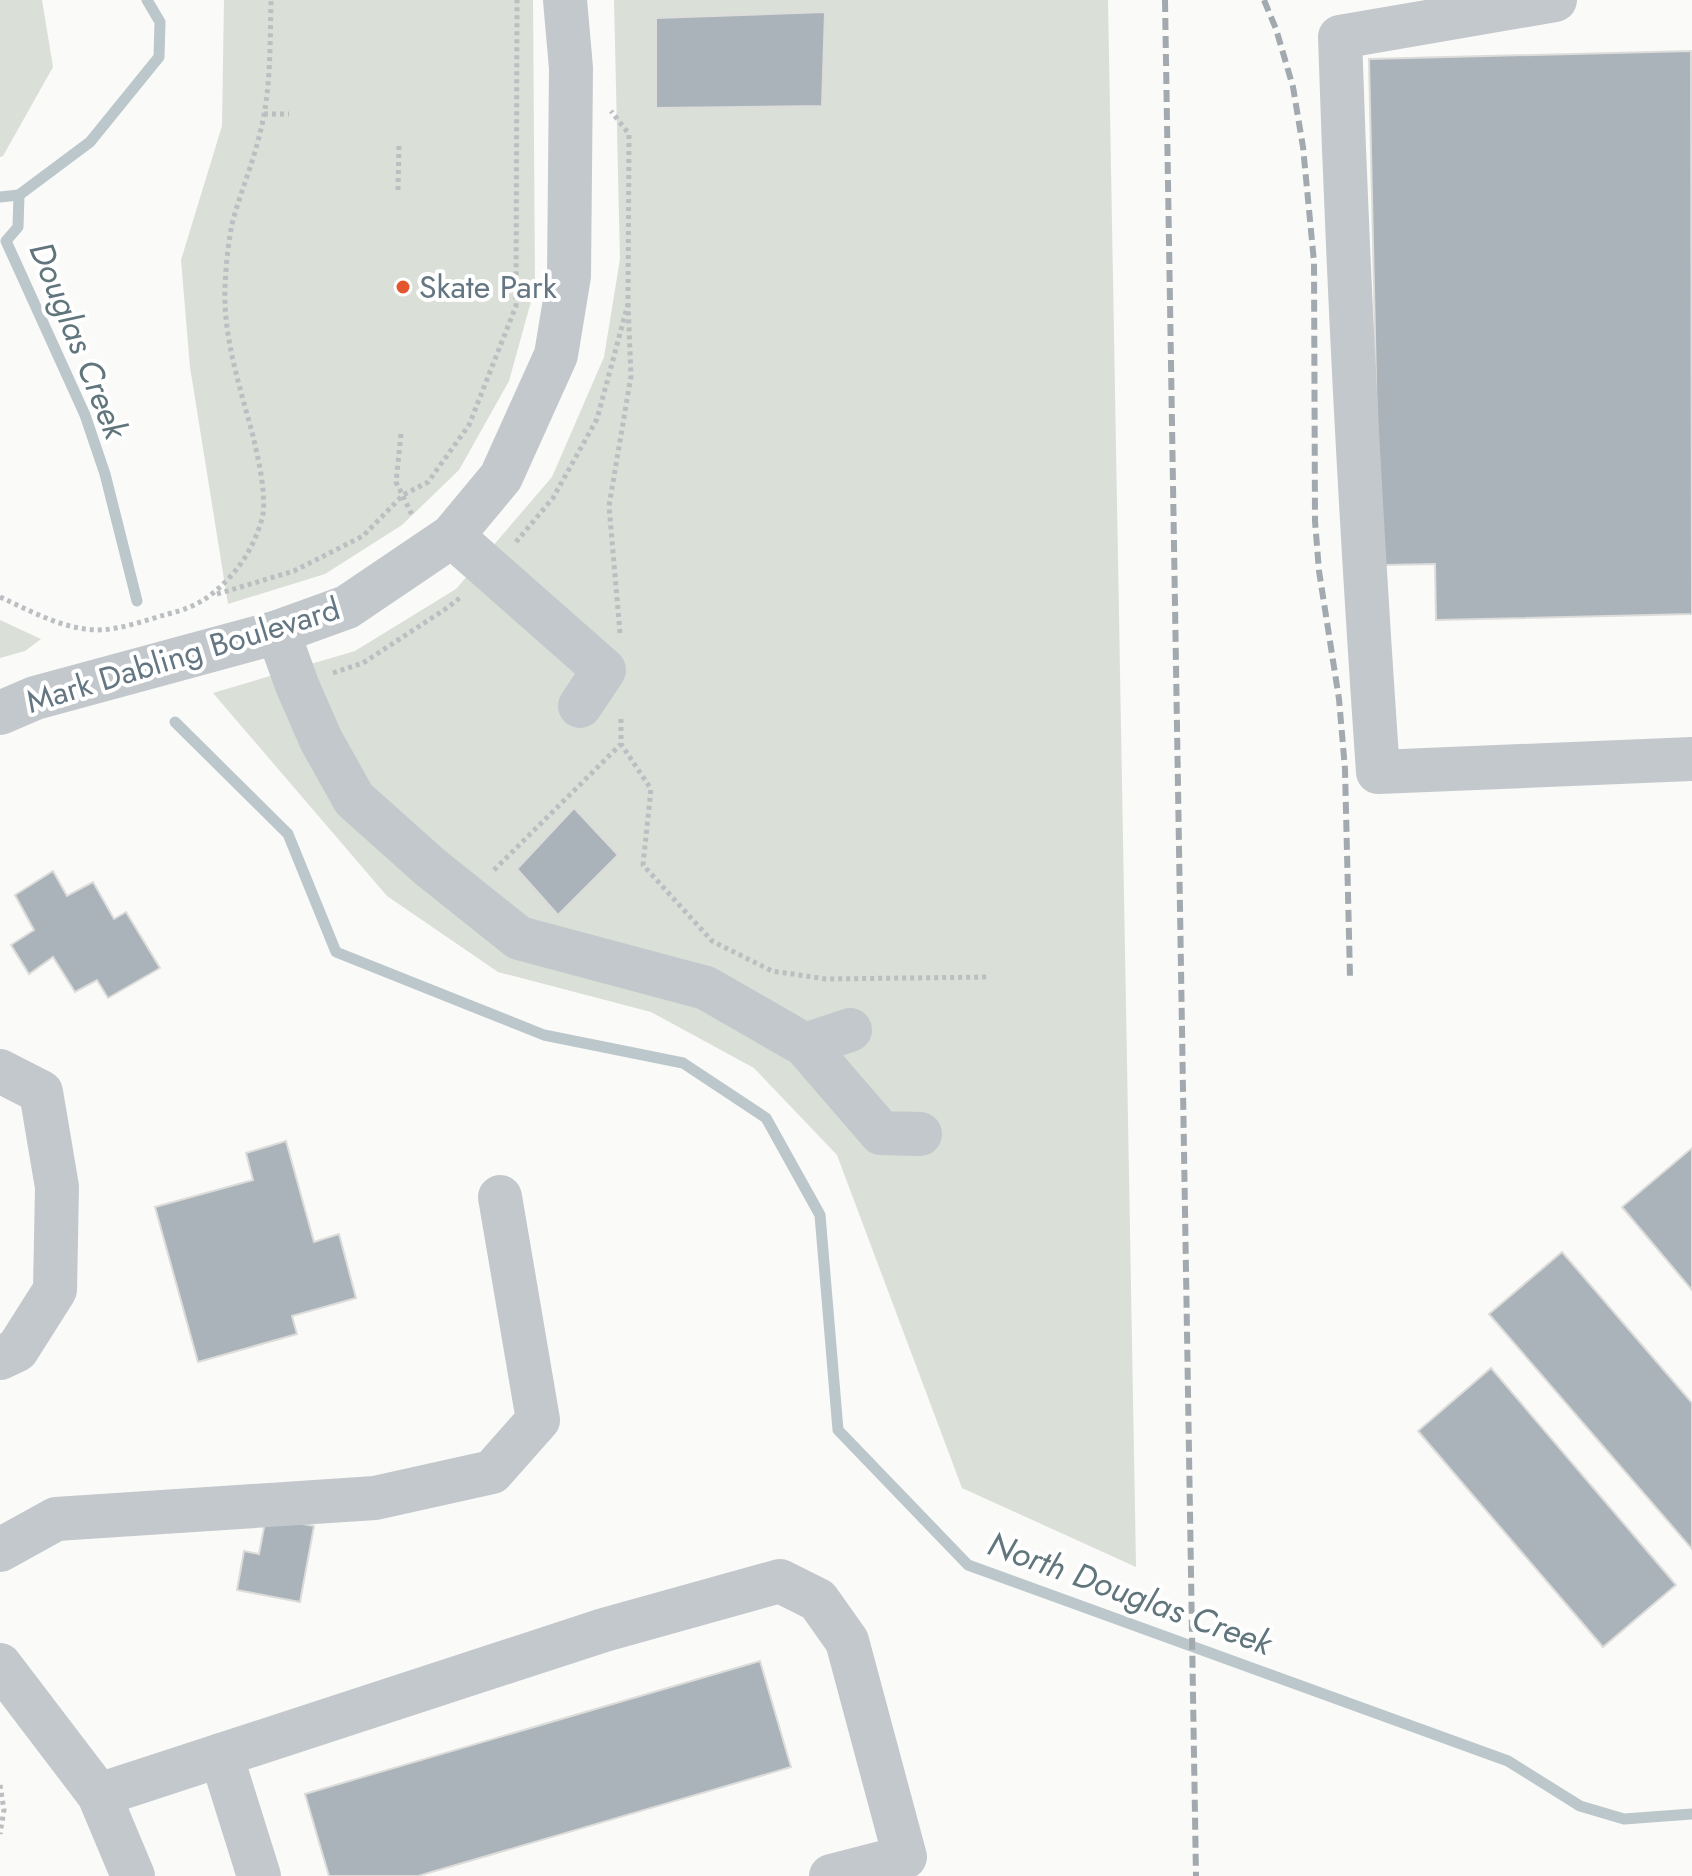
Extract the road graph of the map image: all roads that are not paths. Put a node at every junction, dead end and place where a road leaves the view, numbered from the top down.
1 (565, 0) edge
2 (1555, 0) edge
3 (433, 528) junction
4 (278, 632) junction
5 (580, 706) dead end
6 (0, 713) edge
7 (1692, 759) edge
8 (850, 1030) dead end
9 (805, 1045) junction
10 (0, 1071) edge
11 (920, 1134) dead end
12 (500, 1197) dead end
13 (0, 1358) edge
14 (0, 1550) edge
15 (0, 1665) edge
16 (221, 1755) junction
17 (99, 1795) junction
18 (133, 1876) edge
19 (259, 1876) edge
20 (831, 1876) edge

1 - 3 street, Mark Dabling Boulevard
2 - 7 street
3 - 4 street, Mark Dabling Boulevard
3 - 5 street
4 - 6 street, Mark Dabling Boulevard
4 - 9 street
8 - 9 street
9 - 11 street
10 - 13 street
12 - 14 street
15 - 17 street
16 - 17 street
16 - 19 street
16 - 20 street
17 - 18 street

